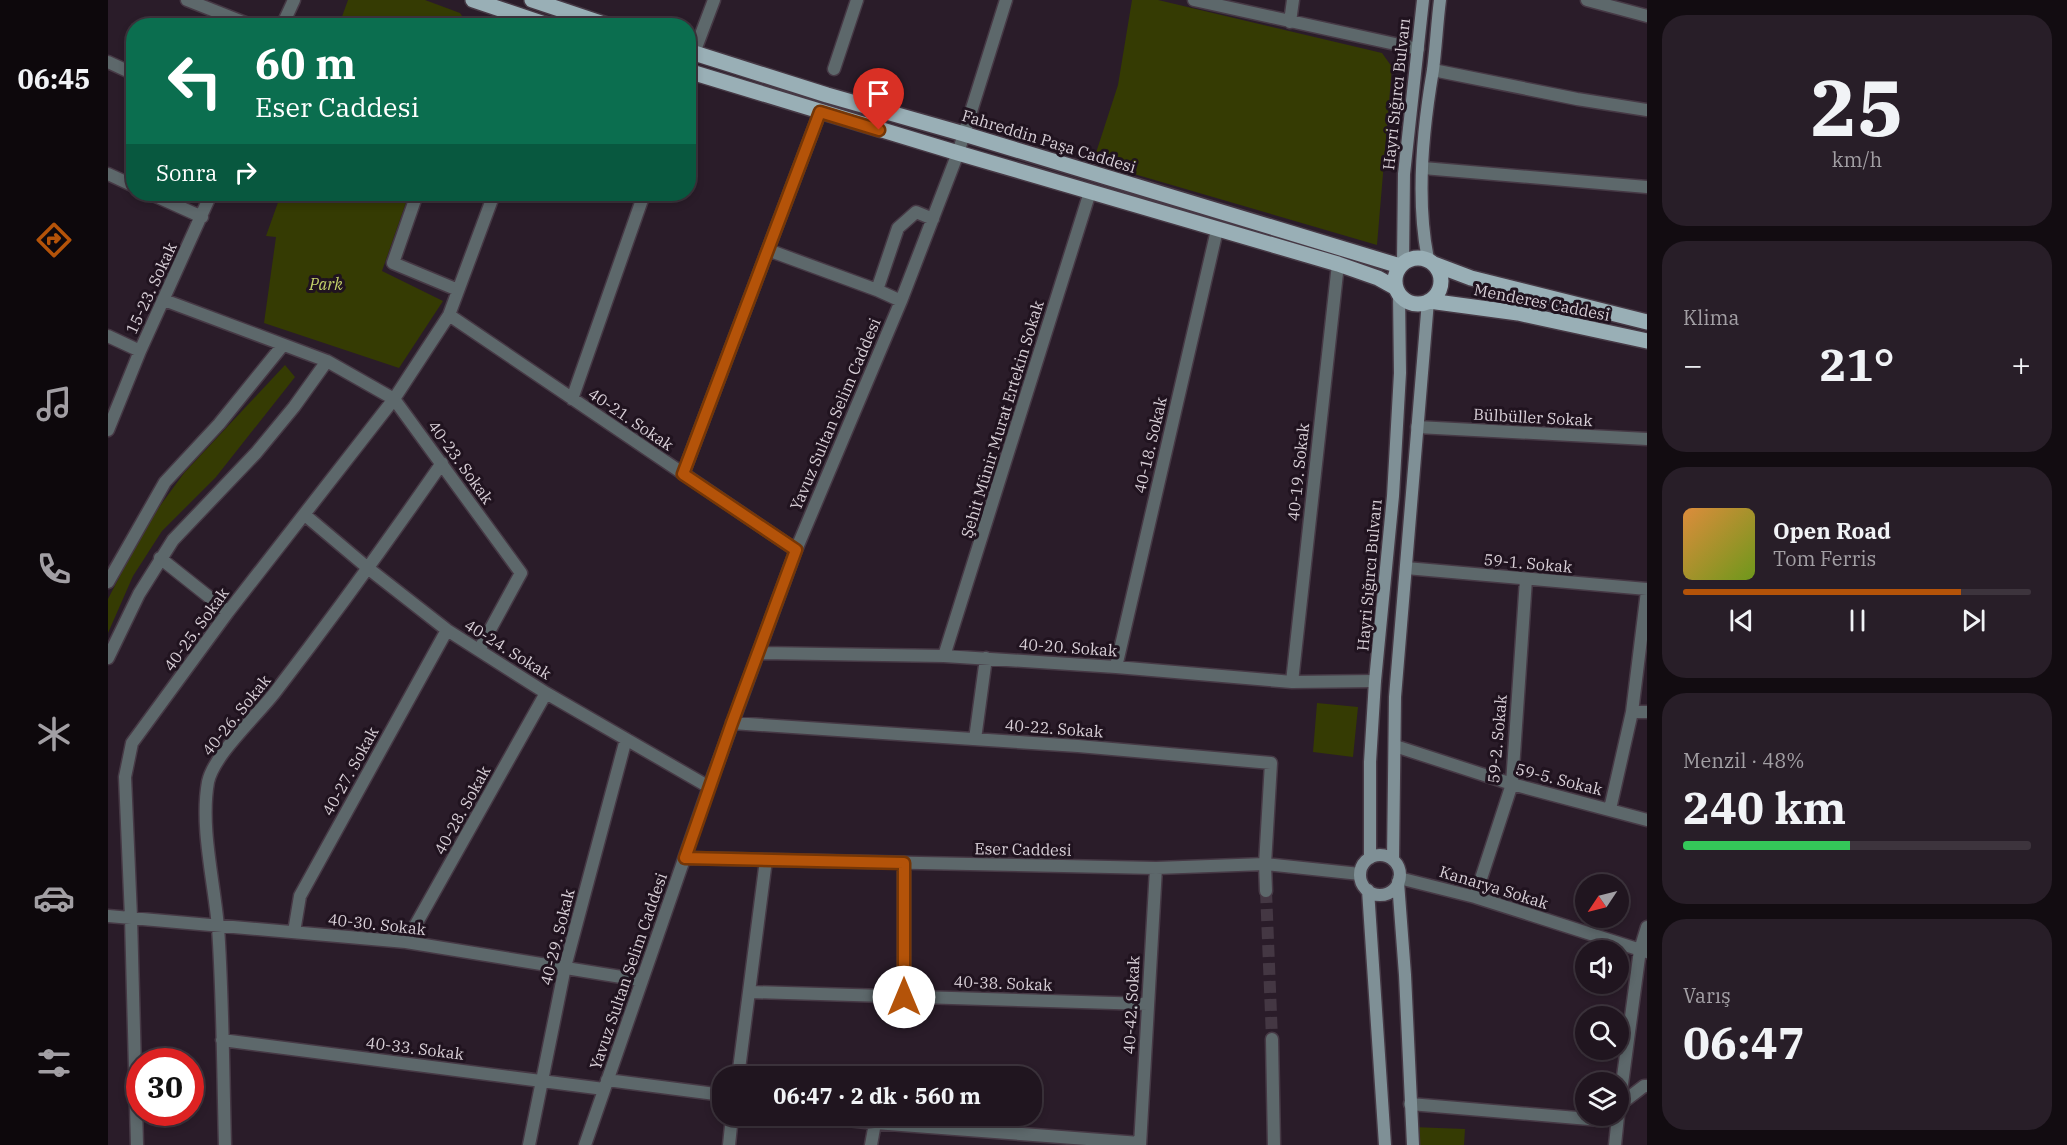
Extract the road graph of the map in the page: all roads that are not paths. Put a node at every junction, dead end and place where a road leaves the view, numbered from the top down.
1 (187, 0) edge
2 (294, 0) edge
3 (473, 0) edge
4 (532, 0) edge
5 (714, 0) edge
6 (857, 0) edge
7 (1006, 0) edge
8 (1194, 0) edge
9 (1293, 0) edge
10 (1423, 0) edge
11 (1440, 0) edge
12 (1587, 0) edge
13 (564, 5) edge
14 (1647, 16) edge
15 (233, 18) edge
16 (286, 18) edge
17 (527, 18) edge
18 (592, 18) edge
19 (1290, 22) junction
20 (696, 41) edge
21 (1418, 49) junction
22 (696, 54) edge
23 (108, 62) edge
24 (834, 69) dead end
25 (126, 70) edge
26 (1433, 70) junction
27 (696, 73) edge
28 (1647, 110) edge
29 (820, 112) junction
30 (964, 134) junction
31 (958, 153) junction
32 (1423, 168) junction
33 (108, 174) edge
34 (126, 182) edge
35 (1647, 187) edge
36 (1090, 192) junction
37 (167, 201) edge
38 (208, 201) edge
39 (415, 201) edge
40 (491, 201) edge
41 (642, 201) edge
42 (202, 217) junction
43 (933, 219) junction
44 (1217, 231) junction
45 (768, 250) junction
46 (1431, 262) junction
47 (1338, 264) junction
48 (1401, 264) junction
49 (458, 290) junction
50 (877, 290) junction
51 (1397, 291) junction
52 (164, 300) junction
53 (901, 301) junction
54 (1428, 301) junction
55 (448, 315) junction
56 (1647, 322) edge
57 (108, 336) edge
58 (1647, 341) edge
59 (283, 345) junction
60 (140, 351) junction
61 (327, 361) junction
62 (394, 399) junction
63 (572, 399) junction
64 (1417, 427) junction
65 (108, 430) edge
66 (1647, 439) edge
67 (442, 463) junction
68 (683, 474) junction
69 (305, 514) junction
70 (796, 550) junction
71 (160, 558) junction
72 (1406, 568) junction
73 (369, 569) junction
74 (1526, 579) junction
75 (108, 582) edge
76 (1647, 590) edge
77 (228, 612) junction
78 (447, 630) junction
79 (479, 650) junction
80 (758, 653) junction
81 (944, 656) junction
82 (108, 658) edge
83 (986, 658) junction
84 (1116, 667) junction
85 (1375, 681) junction
86 (1292, 682) junction
87 (546, 693) junction
88 (1632, 712) junction
89 (1647, 712) edge
90 (732, 723) junction
91 (626, 739) junction
92 (975, 739) junction
93 (1395, 746) junction
94 (1512, 784) junction
95 (709, 787) junction
96 (1610, 809) junction
97 (1647, 820) edge
98 (685, 858) junction
99 (1370, 858) junction
100 (765, 860) junction
101 (1393, 860) junction
102 (904, 863) junction
103 (1265, 864) junction
104 (1156, 868) junction
105 (1360, 874) junction
106 (1399, 880) junction
107 (1368, 890) junction
108 (1266, 891) tunnel mouth
109 (1475, 897) junction
110 (108, 916) edge
111 (131, 917) junction
112 (218, 927) junction
113 (1647, 927) edge
114 (294, 932) junction
115 (406, 942) junction
116 (1643, 951) edge
117 (565, 968) junction
118 (640, 981) junction
119 (750, 992) junction
120 (904, 997) junction
121 (1147, 1004) junction
122 (1272, 1039) tunnel mouth
123 (222, 1040) junction
124 (740, 1066) edge
125 (1625, 1072) edge
126 (543, 1081) junction
127 (606, 1084) junction
128 (1647, 1086) edge
129 (712, 1094) edge
130 (1629, 1100) edge
131 (1410, 1104) junction
132 (1575, 1118) edge
133 (731, 1126) edge
134 (874, 1126) edge
135 (899, 1126) edge
136 (1617, 1126) edge
137 (1001, 1139) edge
138 (1140, 1144) edge
139 (137, 1145) edge
140 (225, 1145) edge
141 (529, 1145) edge
142 (585, 1145) edge
143 (729, 1145) edge
144 (871, 1145) edge
145 (1274, 1145) edge
146 (1385, 1145) edge
147 (1413, 1145) edge
148 (1615, 1145) edge

1 - 15 street
2 - 16 street
3 - 17 main road
4 - 13 main road
5 - 20 street
6 - 24 street
7 - 30 street, Yavuz Sultan Selim Caddesi
8 - 19 street
9 - 19 street
10 - 21 street, Hayri Sığırcı Bulvarı
11 - 26 street, Hayri Sığırcı Bulvarı
12 - 14 street
13 - 18 main road
19 - 21 street
21 - 48 street, Hayri Sığırcı Bulvarı
22 - 30 main road, Fahreddin Paşa Caddesi
23 - 25 street
26 - 28 street
26 - 32 street, Hayri Sığırcı Bulvarı
27 - 29 main road
29 - 31 main road
29 - 45 street
30 - 31 street, Yavuz Sultan Selim Caddesi
30 - 48 main road, Fahreddin Paşa Caddesi
31 - 36 main road
31 - 43 street, Yavuz Sultan Selim Caddesi
32 - 35 street
32 - 46 street, Hayri Sığırcı Bulvarı
33 - 34 street
36 - 44 main road
36 - 81 street, Şehit Münir Murat Ertekin Sokak
37 - 42 street
38 - 42 street, 15-23. Sokak
39 - 49 street
40 - 49 street, 40-25. Sokak
41 - 63 street
42 - 52 street, 15-23. Sokak
43 - 50 street
43 - 53 street, Yavuz Sultan Selim Caddesi
44 - 47 main road
44 - 84 street, 40-18. Sokak
45 - 50 street
45 - 68 street
46 - 48 main road
46 - 54 main road
46 - 56 main road, Menderes Caddesi
47 - 51 main road
47 - 86 street, 40-19. Sokak
48 - 51 main road
49 - 55 street, 40-25. Sokak
50 - 53 street
51 - 54 main road
51 - 85 street, Hayri Sığırcı Bulvarı
52 - 59 street, 40-23. Sokak
52 - 60 street, 15-23. Sokak
53 - 70 street, Yavuz Sultan Selim Caddesi
54 - 58 main road, Menderes Caddesi
54 - 64 street
55 - 62 street, 40-25. Sokak
55 - 63 street, 40-21. Sokak
57 - 60 street
59 - 61 street, 40-23. Sokak
59 - 75 street
60 - 65 street, 15-23. Sokak
61 - 62 street, 40-23. Sokak
61 - 71 street
62 - 67 street, 40-23. Sokak
62 - 69 street, 40-25. Sokak
63 - 68 street, 40-21. Sokak
64 - 66 street, Bülbüller Sokak
64 - 72 street
67 - 73 street, 40-26. Sokak
67 - 79 street, 40-23. Sokak
68 - 70 street, 40-21. Sokak
69 - 73 street, 40-24. Sokak
69 - 77 street, 40-25. Sokak
70 - 80 street, Yavuz Sultan Selim Caddesi
71 - 77 street
71 - 82 street
72 - 74 street, 59-1. Sokak
72 - 93 street
73 - 78 street, 40-24. Sokak
73 - 112 street, 40-26. Sokak
74 - 76 street, 59-1. Sokak
74 - 94 street, 59-2. Sokak
76 - 88 street
77 - 111 street, 40-25. Sokak
78 - 79 street, 40-24. Sokak
78 - 114 street, 40-27. Sokak
79 - 87 street, 40-24. Sokak
80 - 81 street, 40-20. Sokak
80 - 90 street, Yavuz Sultan Selim Caddesi
81 - 83 street, 40-20. Sokak
83 - 84 street, 40-20. Sokak
83 - 92 street
84 - 86 street, 40-20. Sokak
85 - 86 street, 40-20. Sokak
85 - 99 street, Hayri Sığırcı Bulvarı
87 - 91 street, 40-24. Sokak
87 - 115 street, 40-28. Sokak
88 - 89 street
88 - 96 street
90 - 92 street, 40-22. Sokak
90 - 95 street, Yavuz Sultan Selim Caddesi
91 - 95 street, 40-24. Sokak
91 - 117 street, 40-29. Sokak
92 - 103 street, 40-22. Sokak
93 - 94 street, 59-5. Sokak
93 - 101 street
94 - 96 street, 59-5. Sokak
94 - 109 street, 59-2. Sokak
95 - 98 street, Yavuz Sultan Selim Caddesi
96 - 97 street, 59-5. Sokak
98 - 100 street, Eser Caddesi
98 - 118 street, Yavuz Sultan Selim Caddesi
99 - 101 street
99 - 105 street
100 - 102 street, Eser Caddesi
100 - 119 street
101 - 106 street
102 - 104 street, Eser Caddesi
102 - 120 street
103 - 104 street, Eser Caddesi
103 - 105 street, Eser Caddesi
103 - 108 street
104 - 121 street, 40-42. Sokak
105 - 107 street
106 - 107 street
106 - 109 street, Kanarya Sokak
106 - 131 street
107 - 146 street
109 - 116 street, Kanarya Sokak
110 - 111 street, 40-30. Sokak
111 - 112 street, 40-30. Sokak
111 - 139 street, 40-25. Sokak
112 - 114 street, 40-30. Sokak
112 - 123 street, 40-26. Sokak
113 - 116 street
114 - 115 street, 40-30. Sokak
115 - 117 street, 40-30. Sokak
116 - 125 street
117 - 118 street, 40-30. Sokak
117 - 126 street, 40-29. Sokak
118 - 127 street, Yavuz Sultan Selim Caddesi
119 - 120 street, 40-38. Sokak
119 - 124 street
120 - 121 street, 40-38. Sokak
121 - 138 street, 40-42. Sokak
122 - 145 street
123 - 126 street, 40-33. Sokak
123 - 140 street, 40-26. Sokak
126 - 127 street, 40-33. Sokak
126 - 141 street, 40-29. Sokak
127 - 129 street, 40-33. Sokak
127 - 142 street, Yavuz Sultan Selim Caddesi
128 - 130 street
131 - 132 street
131 - 147 street
133 - 143 street
134 - 144 street
135 - 137 street
136 - 148 street
137 - 138 street

